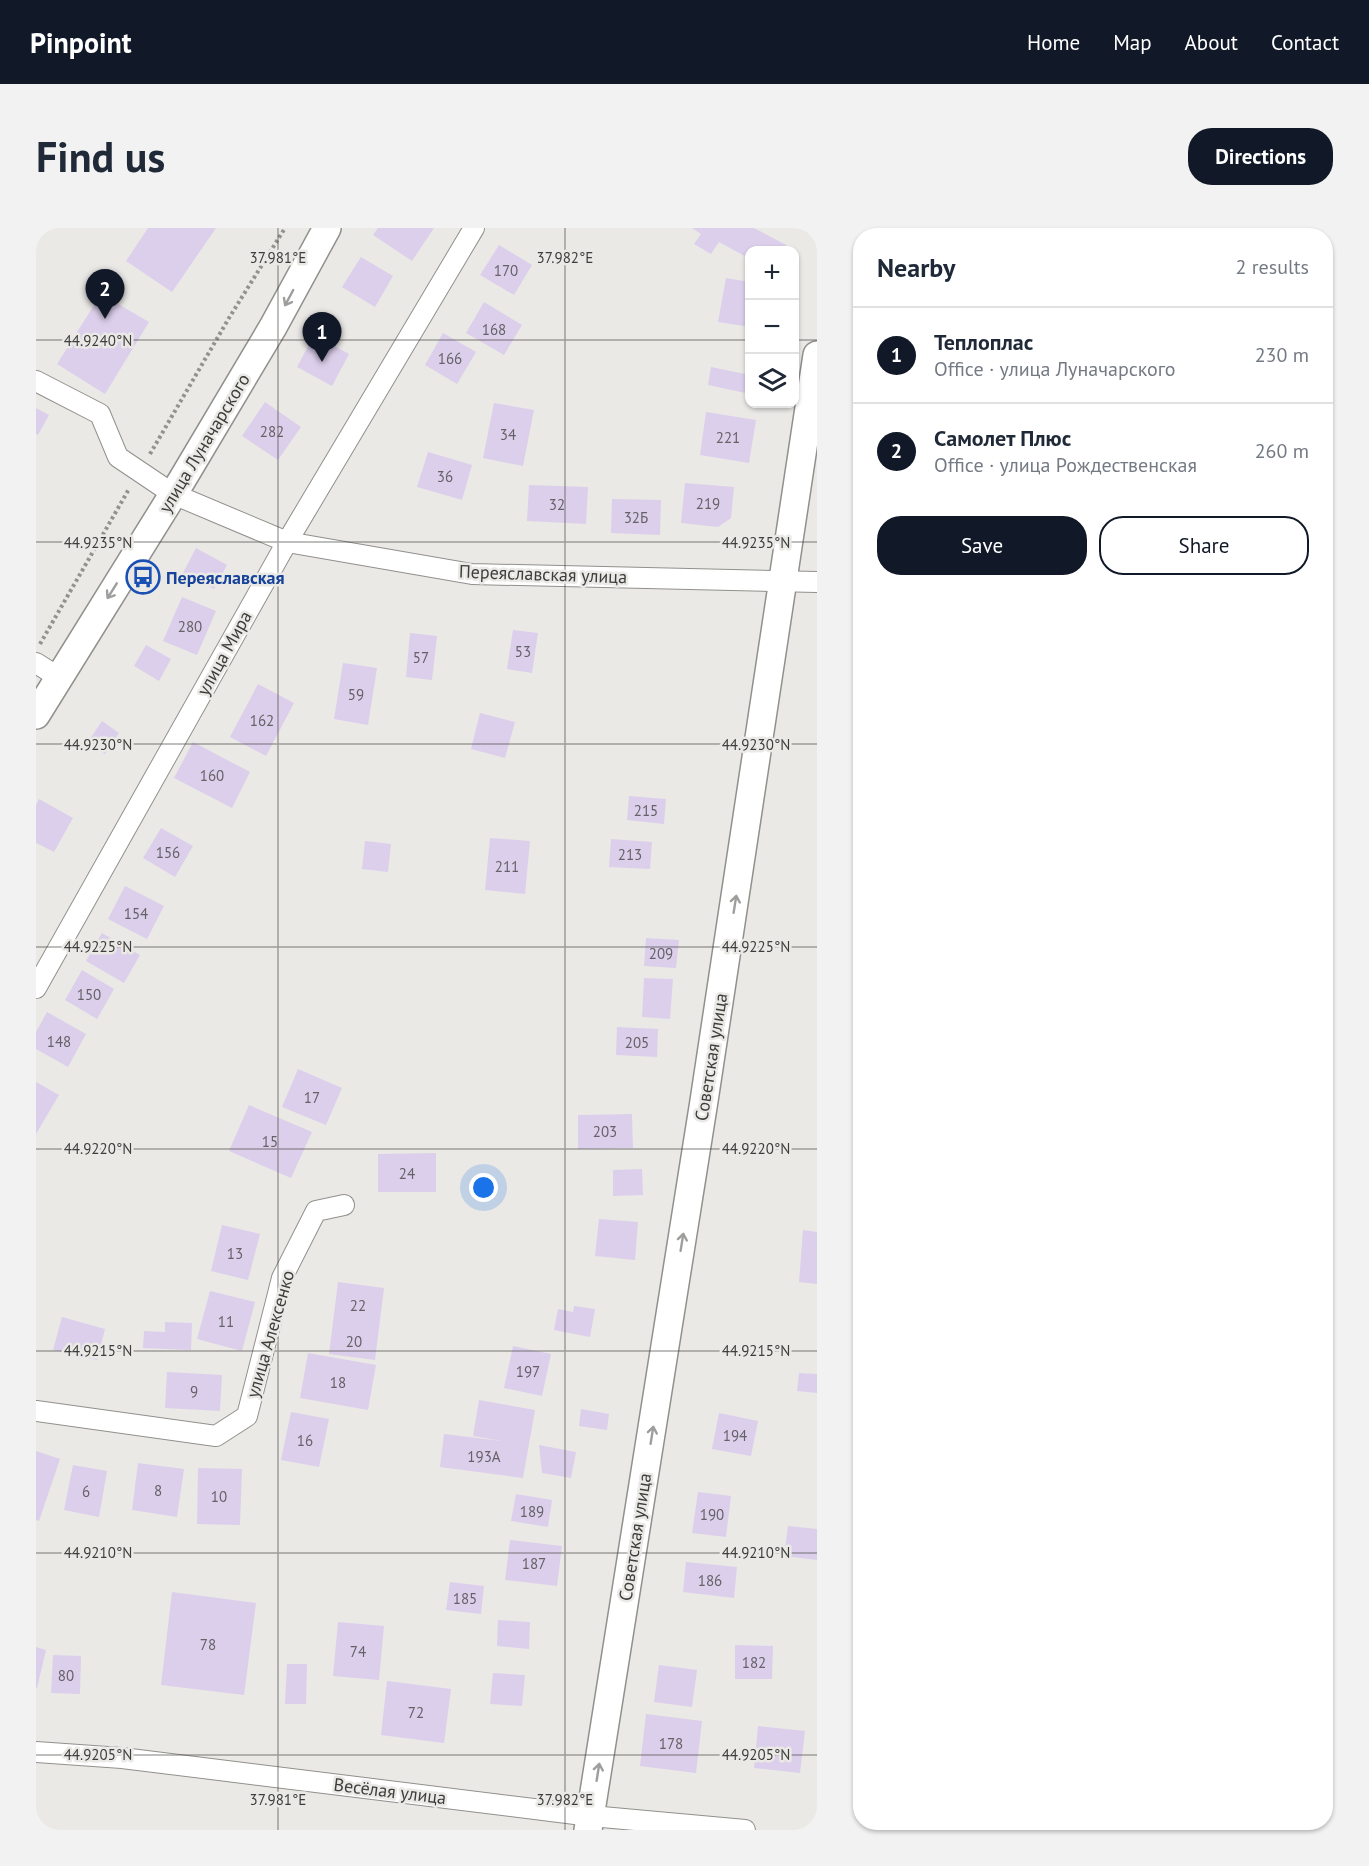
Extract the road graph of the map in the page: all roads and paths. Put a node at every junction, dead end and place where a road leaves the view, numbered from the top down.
1 (285, 228) edge
2 (327, 228) edge
3 (474, 228) edge
4 (817, 355) edge
5 (36, 381) edge
6 (140, 472) junction
7 (173, 494) junction
8 (287, 542) junction
9 (784, 582) junction
10 (817, 582) edge
11 (36, 650) edge
12 (47, 670) edge
13 (36, 715) edge
14 (36, 988) edge
15 (344, 1205) dead end
16 (36, 1411) edge
17 (36, 1752) edge
18 (590, 1823) edge
19 (745, 1830) edge

1 - 6 path
2 -> 7 main road, улица Луначарского
3 - 8 street, улица Мира
4 - 9 main road, Советская улица
5 - 6 street, Переяславская улица
6 - 7 street, Переяславская улица
6 - 11 path
7 - 8 street, Переяславская улица
7 -> 12 main road, улица Луначарского
8 - 9 street, Переяславская улица
8 - 14 street, улица Мира
9 - 10 street, Переяславская улица
18 -> 9 main road, Советская улица
12 - 13 main road, улица Луначарского
15 - 16 street, улица Алексенко
17 - 18 street, Весёлая улица
18 - 19 street, Весёлая улица

